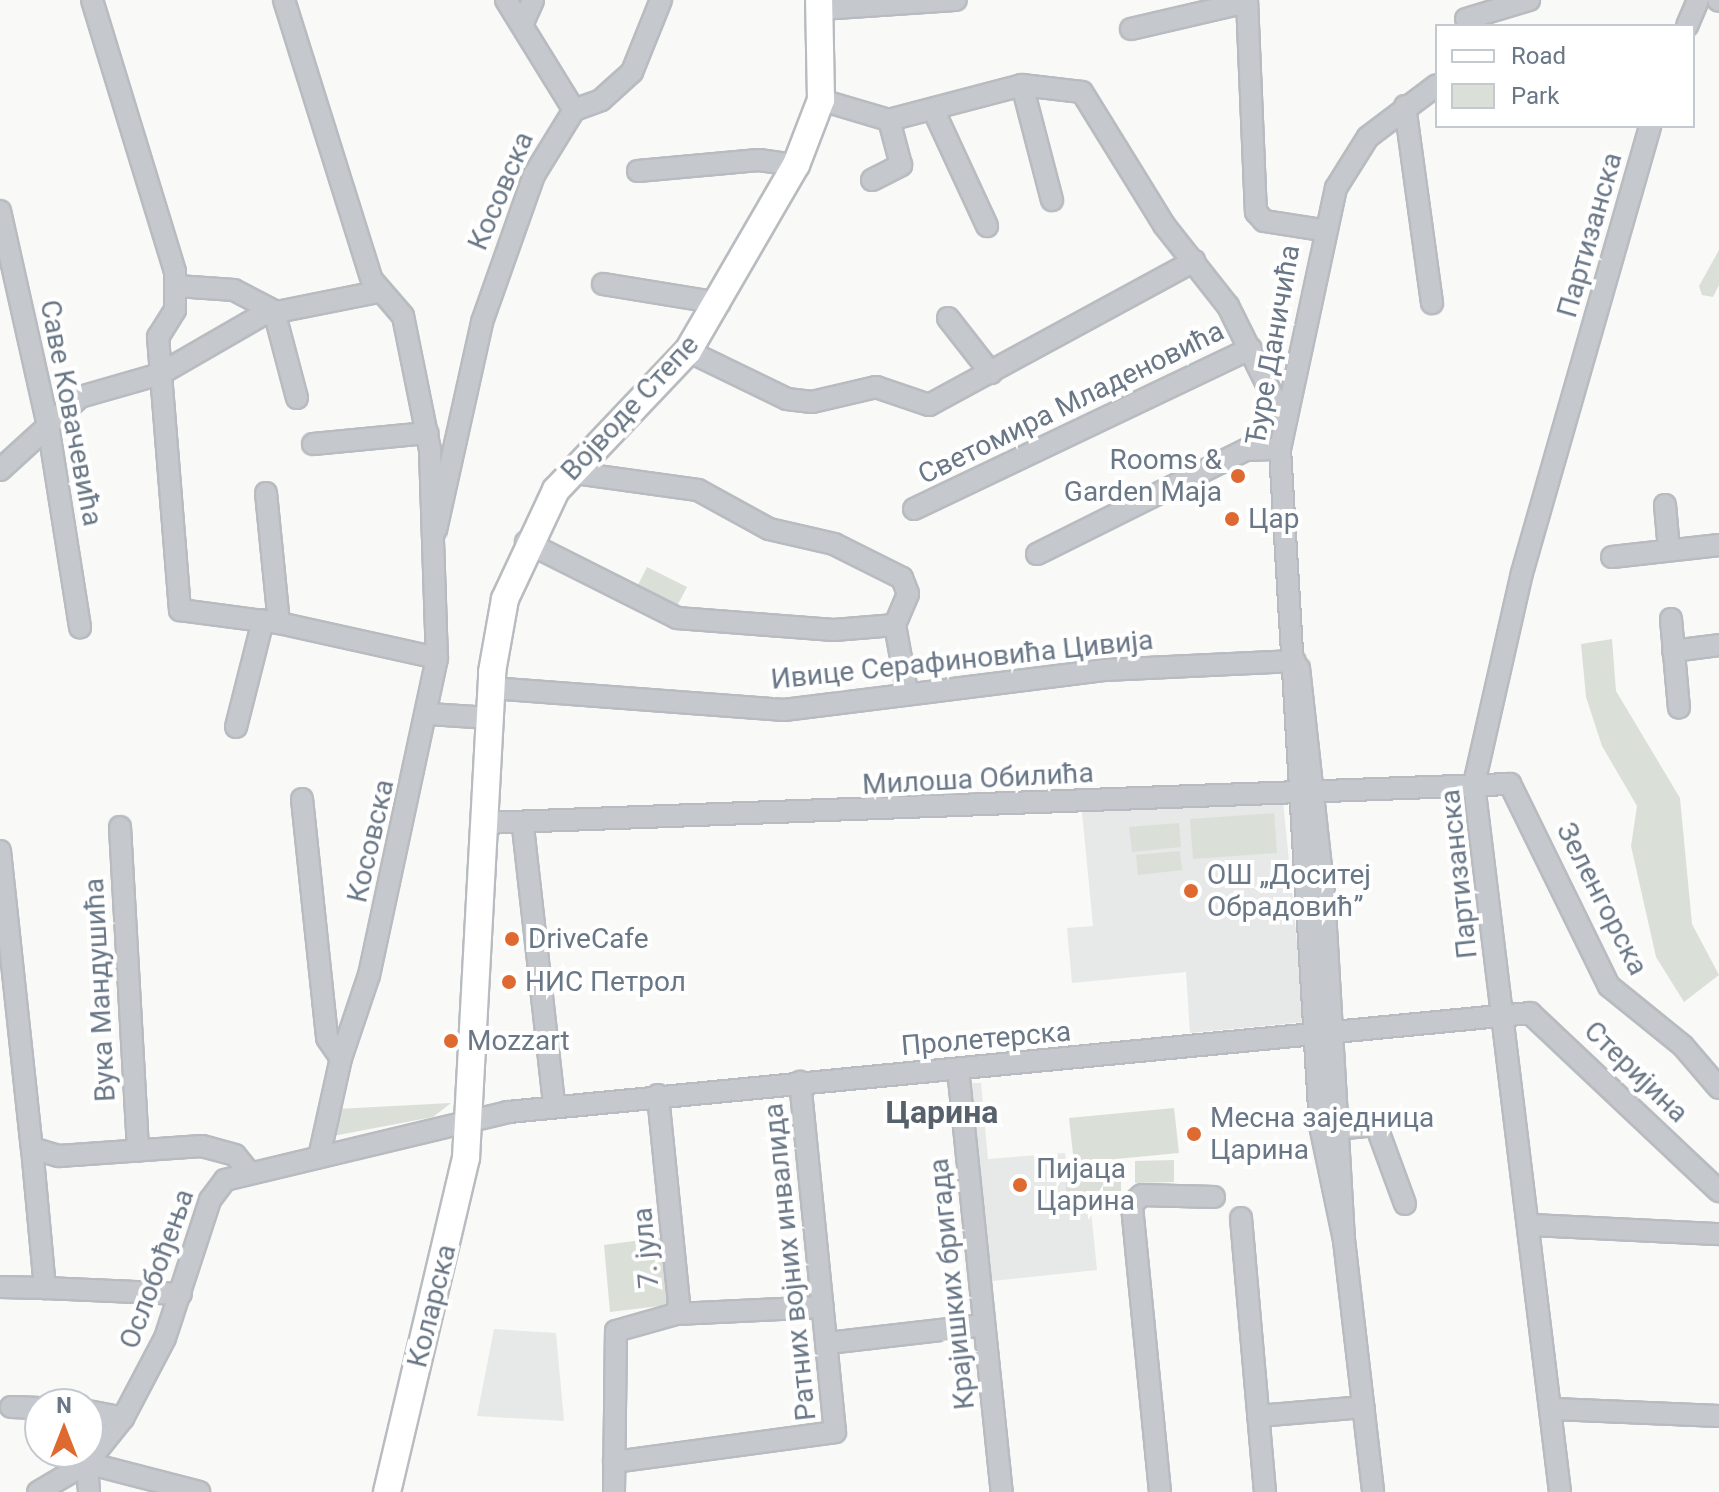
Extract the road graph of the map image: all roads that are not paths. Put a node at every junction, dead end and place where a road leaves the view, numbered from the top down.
1 (92, 0) edge
2 (284, 0) edge
3 (506, 0) edge
4 (533, 0) edge
5 (661, 0) edge
6 (956, 0) edge
7 (1529, 0) edge
8 (1698, 0) edge
9 (1247, 1) edge
10 (819, 5) edge
11 (1464, 15) edge
12 (1688, 24) edge
13 (522, 25) junction
14 (1131, 29) dead end
15 (1022, 85) junction
16 (1435, 86) edge
17 (821, 100) junction
18 (1405, 106) junction
19 (933, 109) junction
20 (574, 110) junction
21 (889, 120) junction
22 (1649, 128) edge
23 (796, 165) junction
24 (638, 171) dead end
25 (872, 180) dead end
26 (1052, 200) dead end
27 (0, 211) edge
28 (987, 226) dead end
29 (1322, 230) junction
30 (1194, 261) junction
31 (603, 284) dead end
32 (177, 286) junction
33 (377, 292) junction
34 (719, 303) junction
35 (1432, 303) dead end
36 (274, 311) junction
37 (948, 318) dead end
38 (1251, 348) junction
39 (688, 351) junction
40 (1295, 357) junction
41 (991, 373) junction
42 (160, 374) junction
43 (297, 398) dead end
44 (1283, 418) junction
45 (48, 425) junction
46 (427, 433) junction
47 (313, 444) dead end
48 (1280, 449) junction
49 (0, 470) edge
50 (568, 472) junction
51 (266, 493) dead end
52 (1665, 505) dead end
53 (914, 509) dead end
54 (433, 536) junction
55 (526, 542) junction
56 (1719, 545) edge
57 (1669, 550) junction
58 (1037, 554) dead end
59 (1612, 557) dead end
60 (1671, 619) dead end
61 (271, 622) junction
62 (895, 625) junction
63 (80, 627) dead end
64 (1719, 645) edge
65 (1673, 651) junction
66 (437, 658) junction
67 (1295, 661) junction
68 (491, 688) junction
69 (907, 691) junction
70 (1679, 708) dead end
71 (429, 714) junction
72 (490, 718) junction
73 (236, 727) dead end
74 (1474, 784) junction
75 (1307, 790) junction
76 (302, 799) dead end
77 (485, 823) junction
78 (120, 827) dead end
79 (523, 827) junction
80 (0, 851) edge
81 (2, 878) edge
82 (1505, 1013) junction
83 (1324, 1034) junction
84 (341, 1058) junction
85 (958, 1069) junction
86 (800, 1082) junction
87 (1719, 1088) edge
88 (658, 1095) junction
89 (554, 1105) junction
90 (471, 1119) junction
91 (1336, 1129) junction
92 (202, 1146) junction
93 (32, 1148) junction
94 (138, 1150) junction
95 (320, 1153) junction
96 (247, 1170) junction
97 (225, 1180) junction
98 (1719, 1191) edge
99 (1214, 1197) dead end
100 (1405, 1204) dead end
101 (1241, 1218) dead end
102 (1532, 1225) junction
103 (1719, 1234) edge
104 (1344, 1240) junction
105 (0, 1287) edge
106 (45, 1288) junction
107 (181, 1294) junction
108 (823, 1307) junction
109 (676, 1314) junction
110 (984, 1325) junction
111 (828, 1343) junction
112 (11, 1407) dead end
113 (24, 1407) edge
114 (1364, 1407) junction
115 (1554, 1409) junction
116 (104, 1414) edge
117 (1258, 1416) junction
118 (1719, 1416) edge
119 (123, 1418) junction
120 (104, 1442) edge
121 (614, 1462) junction
122 (104, 1467) edge
123 (79, 1468) edge
124 (87, 1468) edge
125 (38, 1492) edge
126 (89, 1492) edge
127 (199, 1492) edge
128 (387, 1492) edge
129 (614, 1492) edge
130 (1002, 1492) edge
131 (1160, 1492) edge
132 (1265, 1492) edge
133 (1373, 1492) edge
134 (1560, 1492) edge

1 - 32 street
2 - 33 street
3 - 13 street
4 - 13 street
5 - 20 street, Косовска
6 - 10 street
7 - 11 street
8 - 12 street
9 - 14 street
9 - 29 street
10 - 17 main road, Војводе Степе
13 - 20 street
15 - 19 street
15 - 26 street
15 - 30 street
16 - 18 street, Ђуре Даничића
17 - 21 street
17 - 23 main road, Војводе Степе
18 - 29 street, Ђуре Даничића
18 - 35 street
19 - 21 street
19 - 28 street
20 - 54 street, Косовска
21 - 25 street
22 - 74 street, Партизанска
23 - 24 street
23 - 34 main road, Војводе Степе
27 - 45 street, Саве Ковачевића
29 - 40 street, Ђуре Даничића
30 - 38 street
30 - 41 street
31 - 34 street
32 - 36 street
32 - 42 street
33 - 36 street
33 - 46 street, Косовска
34 - 39 main road, Војводе Степе
36 - 42 street
36 - 43 street
37 - 41 street
38 - 40 street
38 - 44 street
38 - 53 street, Светомира Младеновића
39 - 41 street
39 - 50 main road, Војводе Степе
40 - 44 street, Ђуре Даничића
42 - 45 street
42 - 61 street
44 - 48 street, Ђуре Даничића
45 - 49 street
45 - 63 street, Саве Ковачевића
46 - 47 street
46 - 54 street, Косовска
48 - 58 street
48 - 67 street, Ђуре Даничића
50 - 55 main road, Војводе Степе
50 - 62 street
51 - 61 street
52 - 57 street
54 - 66 street, Косовска
55 - 62 street
55 - 68 main road, Војводе Степе
56 - 57 street
57 - 59 street
60 - 65 street
61 - 66 street
61 - 73 street
62 - 69 street
64 - 65 street
65 - 70 street
66 - 71 street, Косовска
67 - 69 street, Ивице Серафиновића Цивија
67 - 75 street, Ђуре Даничића
68 - 69 street, Ивице Серафиновића Цивија
68 - 72 main road, Војводе Степе
71 - 72 street
71 - 84 street, Косовска
72 - 77 main road, Војводе Степе
74 - 75 street, Милоша Обилића
74 - 82 street, Партизанска
74 - 87 street, Зеленгорска
75 - 79 street, Милоша Обилића
75 - 83 street, Ђуре Даничића
76 - 84 street
77 - 79 street, Милоша Обилића
77 - 90 main road, Војводе Степе
78 - 94 street, Вука Мандушића
79 - 89 street
80 - 81 street
81 - 93 street
82 - 83 street, Пролетерска
82 - 98 street, Стеријина
82 - 102 street, Партизанска
83 - 85 street, Пролетерска
83 - 91 street, Ђуре Даничића
83 - 104 street, Ђуре Даничића
84 - 95 street, Косовска
85 - 86 street, Пролетерска
85 - 110 street, Крајишких бригада
86 - 88 street, Пролетерска
86 - 108 street, Ратних војних инвалида
88 - 89 street, Пролетерска
88 - 109 street, 7. јула
89 - 90 street, Пролетерска
90 - 95 street, Ослобођења
90 - 128 main road, Коларска
91 - 100 street
91 - 104 street, Ђуре Даничића
92 - 94 street
92 - 96 street
92 - 97 street
93 - 94 street
93 - 106 street
95 - 96 street, Ослобођења
96 - 97 street, Ослобођења
97 - 107 street, Ослобођења
99 - 131 street
101 - 117 street
102 - 103 street
102 - 115 street, Партизанска
104 - 114 street, Ђуре Даничића
105 - 106 street
106 - 107 street
107 - 119 street, Ослобођења
108 - 109 street
108 - 111 street, Ратних војних инвалида
109 - 121 street, 7. јула
110 - 111 street
110 - 130 street, Крајишких бригада
111 - 121 street, Ратних војних инвалида
112 - 113 street
114 - 117 street
114 - 133 street, Ђуре Даничића
115 - 118 street
115 - 134 street, Партизанска
116 - 119 street
117 - 132 street
119 - 120 street, Ослобођења
121 - 129 street, 7. јула
122 - 127 street
123 - 125 street, Ослобођења
124 - 126 street

